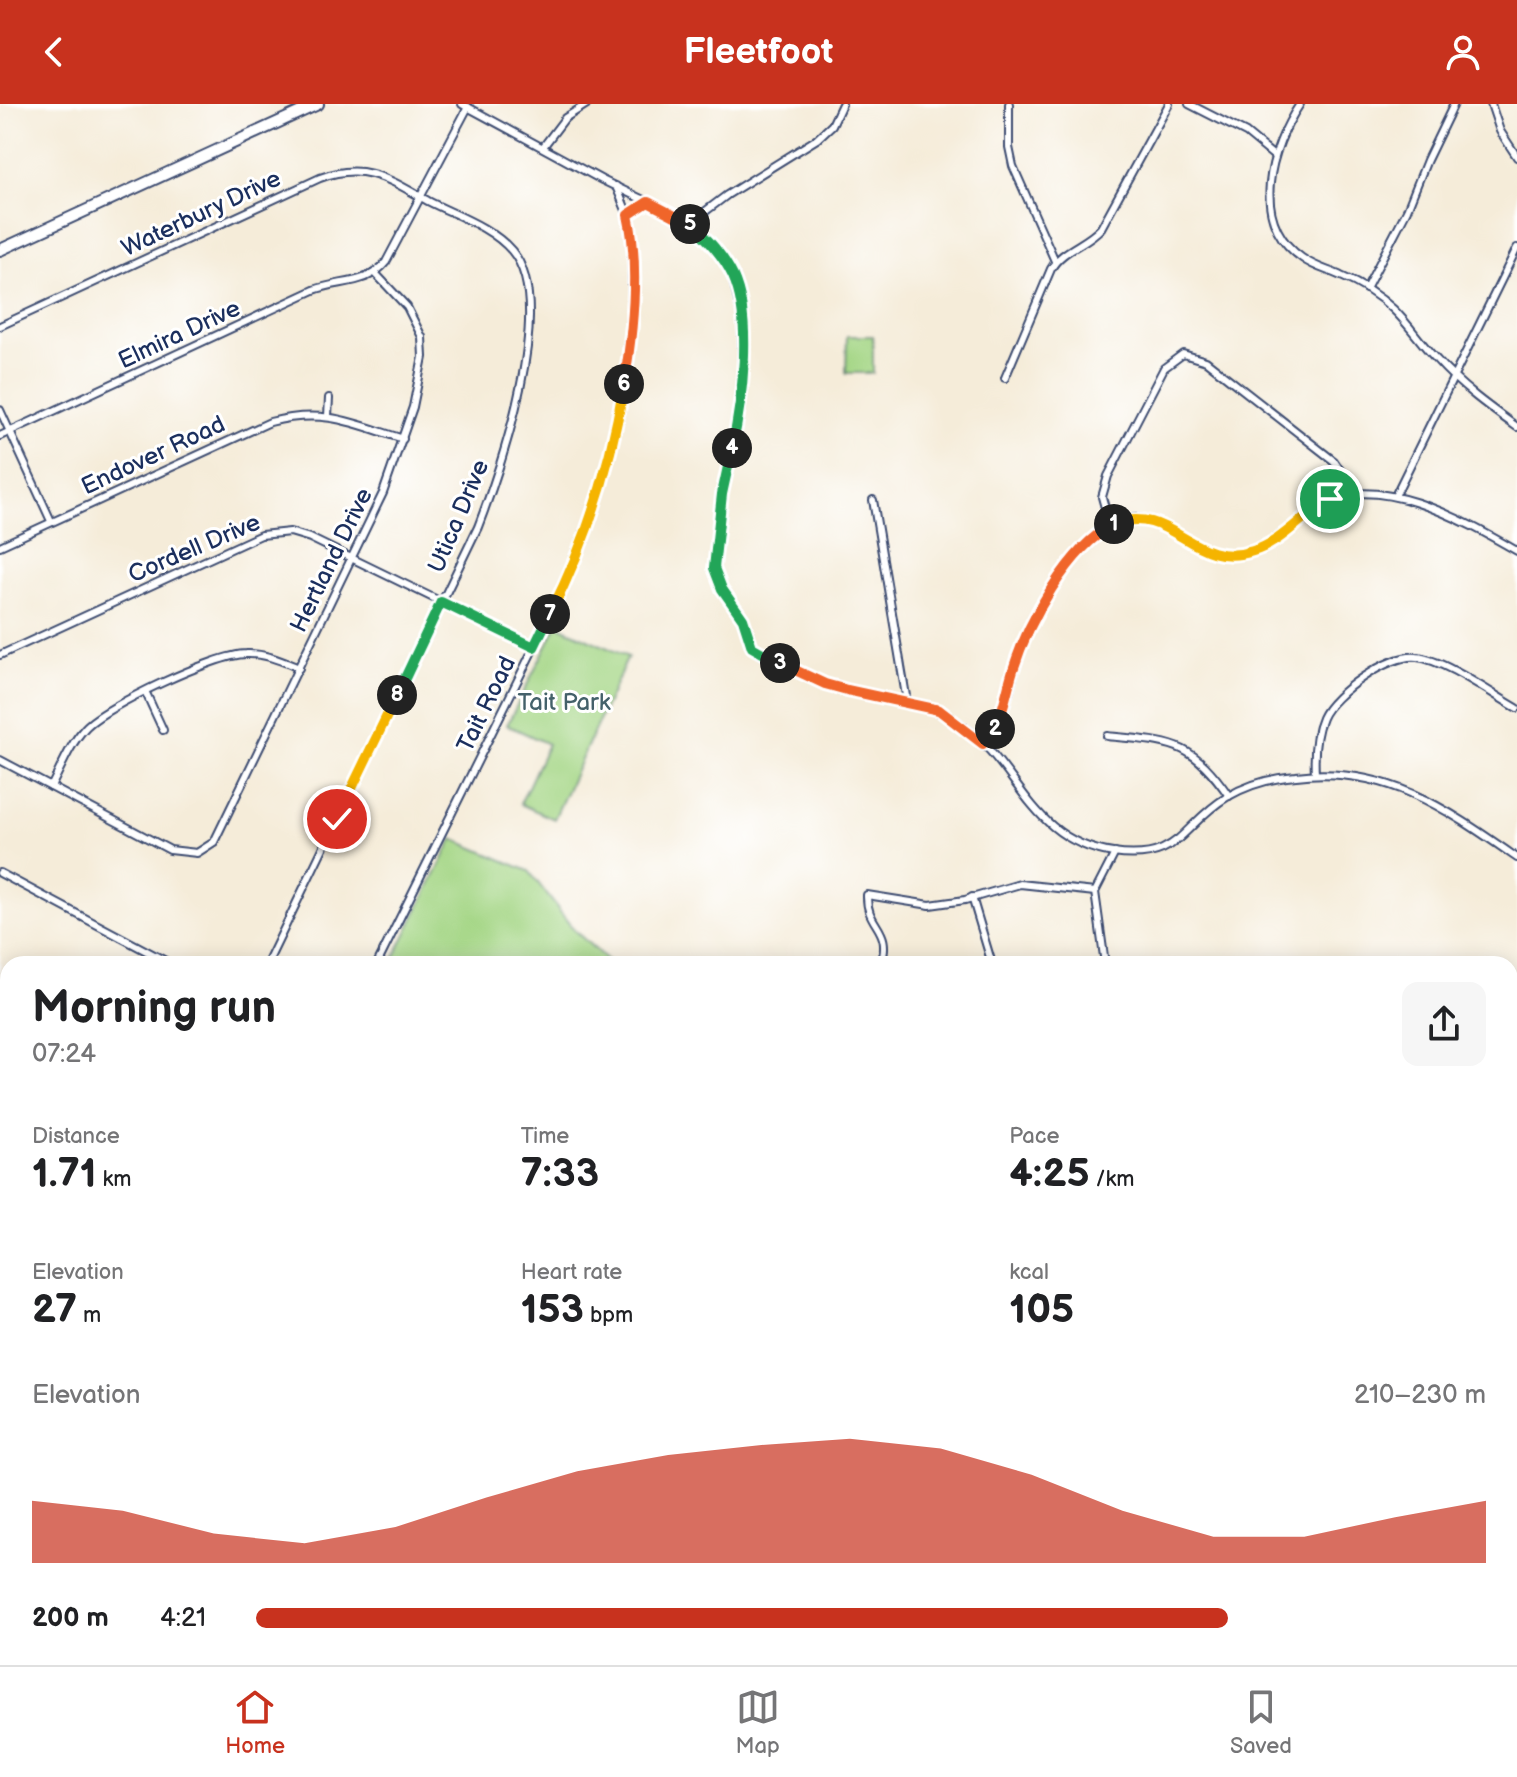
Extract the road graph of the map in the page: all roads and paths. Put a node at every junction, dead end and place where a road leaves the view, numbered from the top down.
1 (318, 104) edge
2 (587, 104) edge
3 (842, 104) edge
4 (1009, 104) edge
5 (1169, 104) edge
6 (1189, 104) edge
7 (1300, 104) edge
8 (1454, 104) edge
9 (1491, 104) edge
10 (465, 106) edge
11 (543, 147) junction
12 (1274, 156) junction
13 (1517, 157) edge
14 (616, 186) junction
15 (421, 197) junction
16 (648, 202) junction
17 (628, 215) junction
18 (690, 223) junction
19 (1517, 248) edge
20 (0, 250) edge
21 (1055, 261) junction
22 (376, 274) junction
23 (1366, 289) junction
24 (0, 326) edge
25 (1005, 378) dead end
26 (1455, 378) junction
27 (329, 398) dead end
28 (0, 410) edge
29 (328, 416) junction
30 (1517, 427) edge
31 (10, 431) junction
32 (0, 436) edge
33 (403, 439) junction
34 (1350, 493) junction
35 (1395, 496) junction
36 (873, 500) dead end
37 (51, 521) junction
38 (1110, 526) junction
39 (0, 546) edge
40 (1517, 551) edge
41 (352, 559) junction
42 (441, 602) junction
43 (534, 647) junction
44 (0, 655) edge
45 (299, 668) junction
46 (146, 693) junction
47 (907, 702) junction
48 (1517, 708) edge
49 (163, 730) dead end
50 (1107, 736) dead end
51 (983, 744) junction
52 (0, 760) edge
53 (1315, 774) junction
54 (51, 787) junction
55 (1229, 796) junction
56 (1115, 853) junction
57 (1517, 858) edge
58 (0, 873) edge
59 (1095, 892) junction
60 (972, 897) junction
61 (156, 956) edge
62 (271, 956) edge
63 (381, 956) edge
64 (884, 956) edge
65 (990, 956) edge
66 (1104, 956) edge

1 - 20 main road
2 - 11 street
3 - 18 street
4 - 21 street
5 - 21 street
6 - 12 street
7 - 12 street
8 - 23 street
9 - 13 street
10 - 11 street
10 - 15 street
11 - 14 street
12 - 23 street
14 - 16 street
14 - 17 street, Tait Road
15 - 22 street
15 - 24 street, Waterbury Drive
15 - 42 street, Utica Drive
16 - 17 street
16 - 18 street
17 - 43 street, Tait Road
18 - 47 street
19 - 26 street
21 - 25 street
22 - 31 street, Elmira Drive
22 - 33 street, Hertland Drive
23 - 26 street
26 - 30 street
26 - 35 street
27 - 29 street
28 - 31 street
29 - 33 street, Endover Road
29 - 37 street, Endover Road
31 - 32 street, Elmira Drive
31 - 37 street
33 - 41 street, Hertland Drive
34 - 35 street
34 - 38 street
34 - 38 street
35 - 40 street
36 - 47 street
37 - 39 street, Endover Road
38 - 51 street
41 - 42 street, Cordell Drive
41 - 44 street, Cordell Drive
41 - 45 street, Hertland Drive
42 - 43 street, Cordell Drive
42 - 62 street, Utica Drive
43 - 63 street, Tait Road
45 - 46 street
45 - 54 street, Hertland Drive
46 - 49 street
46 - 54 street
47 - 51 street
48 - 53 street
50 - 55 street
51 - 56 street
52 - 54 street
53 - 55 street
53 - 57 street
55 - 56 street
56 - 59 street
58 - 61 street
59 - 60 street
59 - 66 street
60 - 64 street
60 - 65 street

